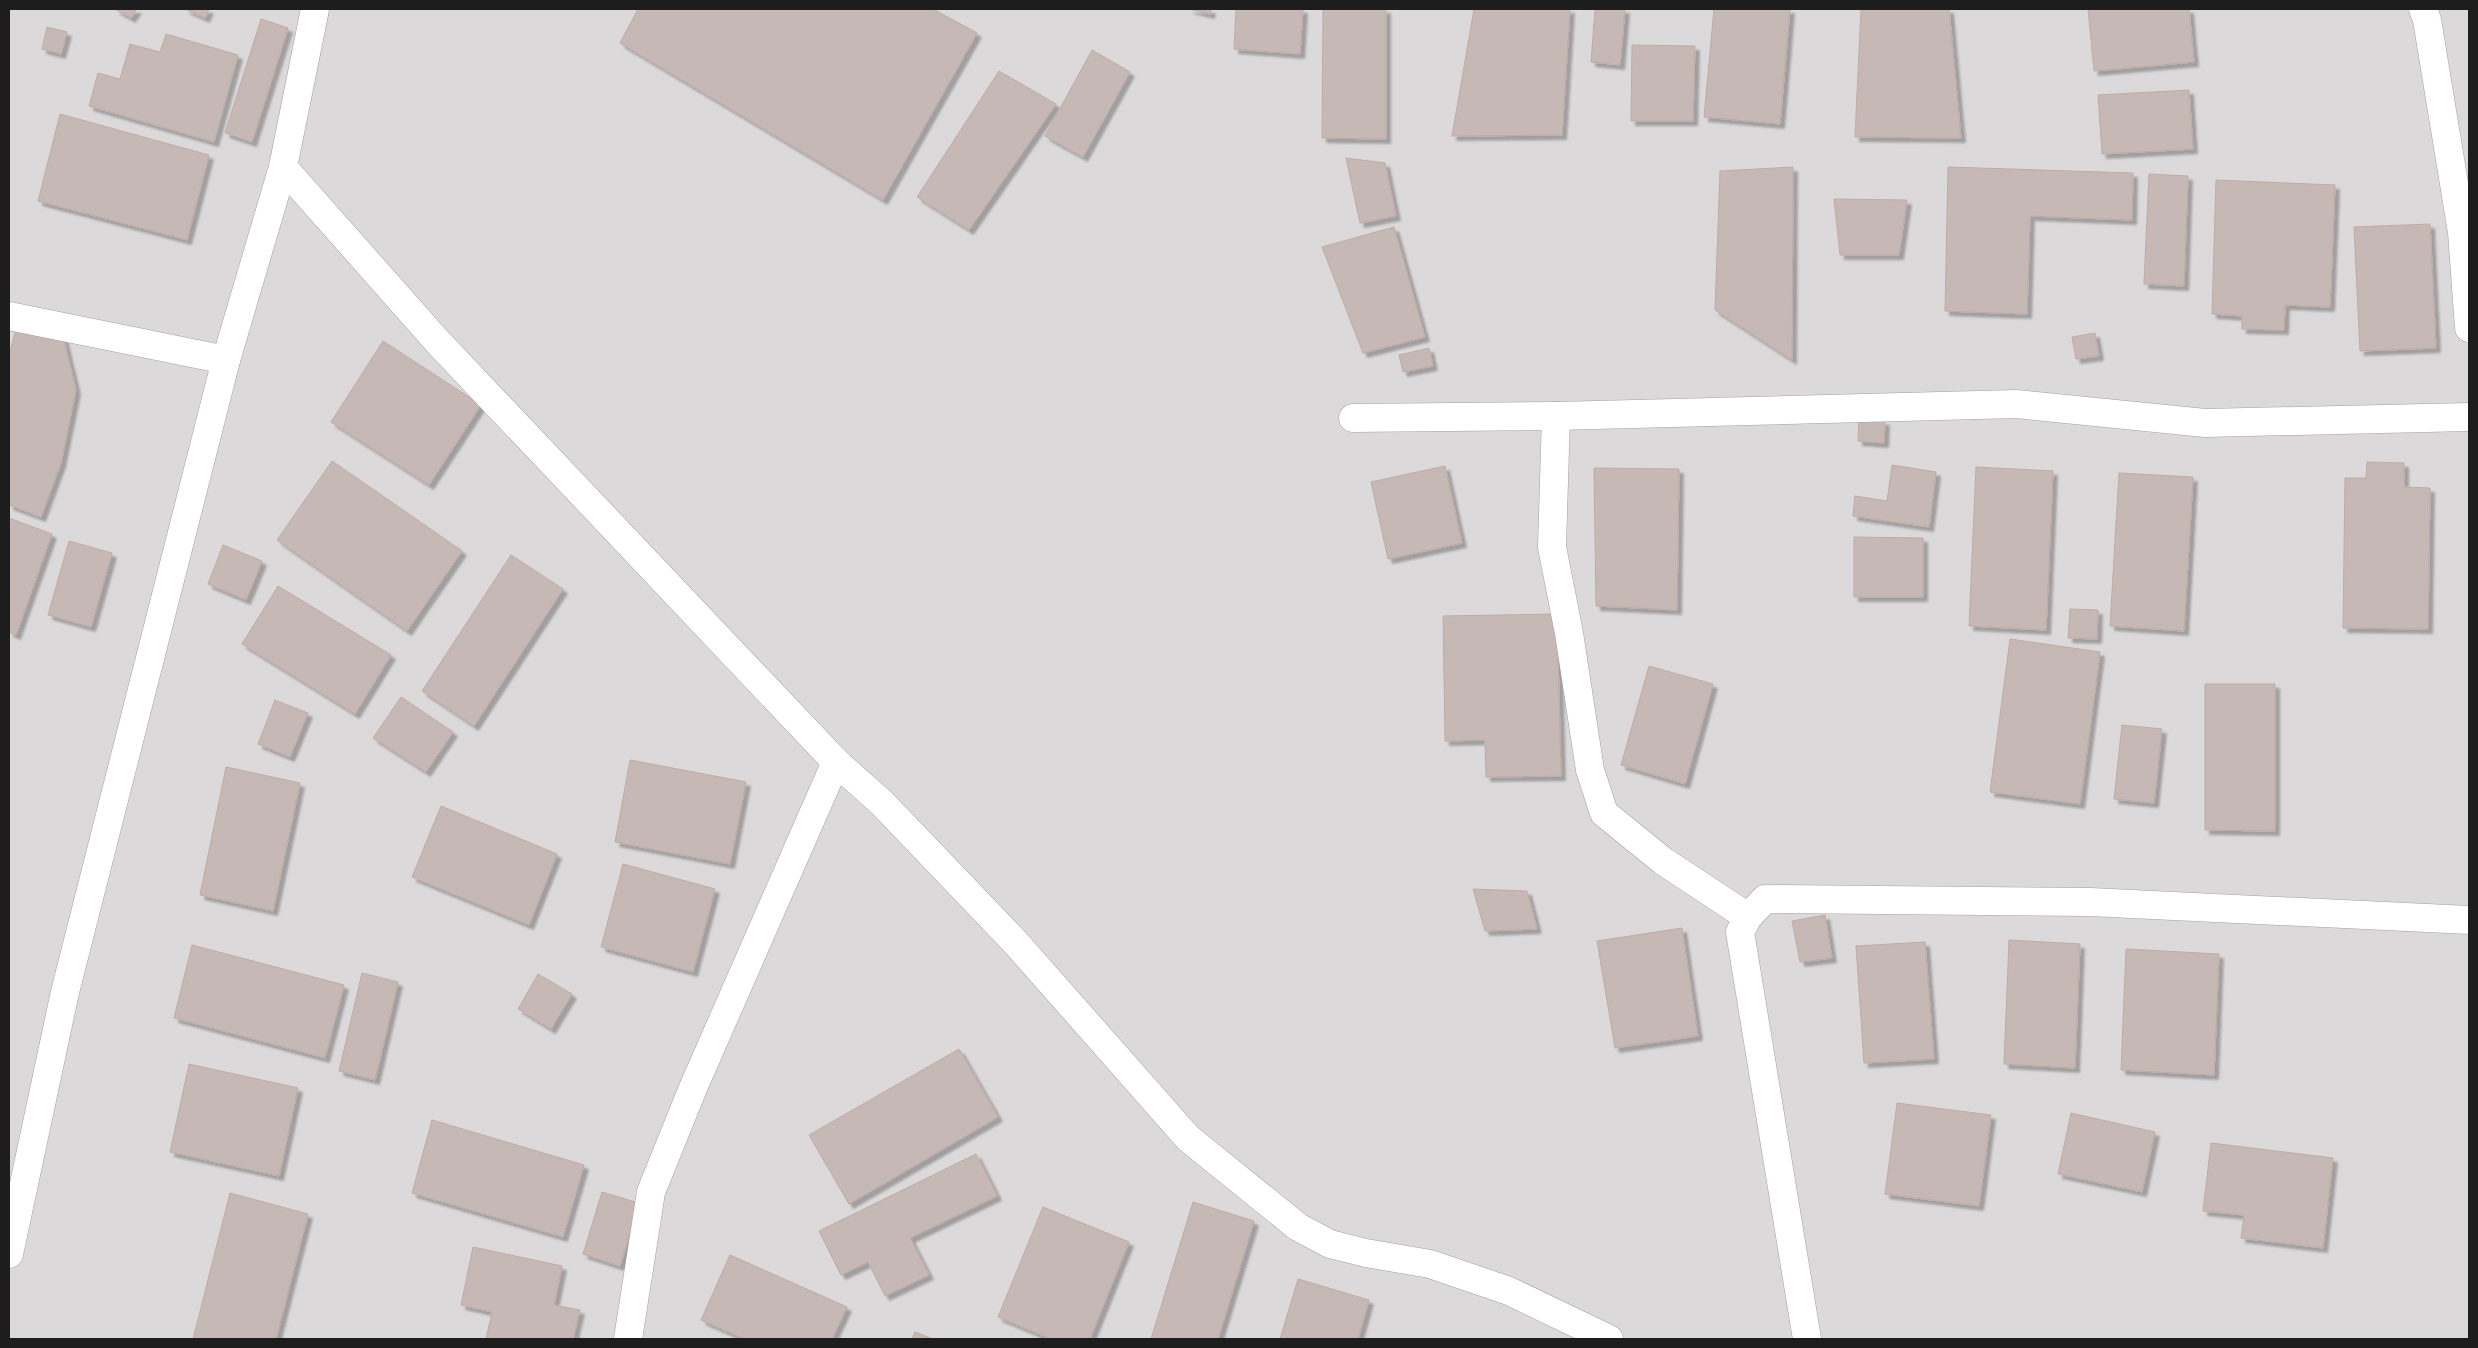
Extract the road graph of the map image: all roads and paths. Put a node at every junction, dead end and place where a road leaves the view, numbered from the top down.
1 (315, 9) edge
2 (2423, 9) edge
3 (283, 166) junction
4 (9, 316) edge
5 (2469, 328) edge
6 (226, 360) junction
7 (1556, 416) junction
8 (2469, 417) edge
9 (1353, 418) dead end
10 (836, 762) junction
11 (1748, 917) junction
12 (2469, 920) edge
13 (9, 1254) edge
14 (628, 1339) edge
15 (1608, 1339) edge
16 (1807, 1339) edge

1 - 3 street
2 - 5 street
3 - 6 street
3 - 10 street
4 - 6 street
6 - 13 street
7 - 8 street
7 - 9 street
7 - 11 street
10 - 14 street
10 - 15 street
11 - 12 street
11 - 16 street

